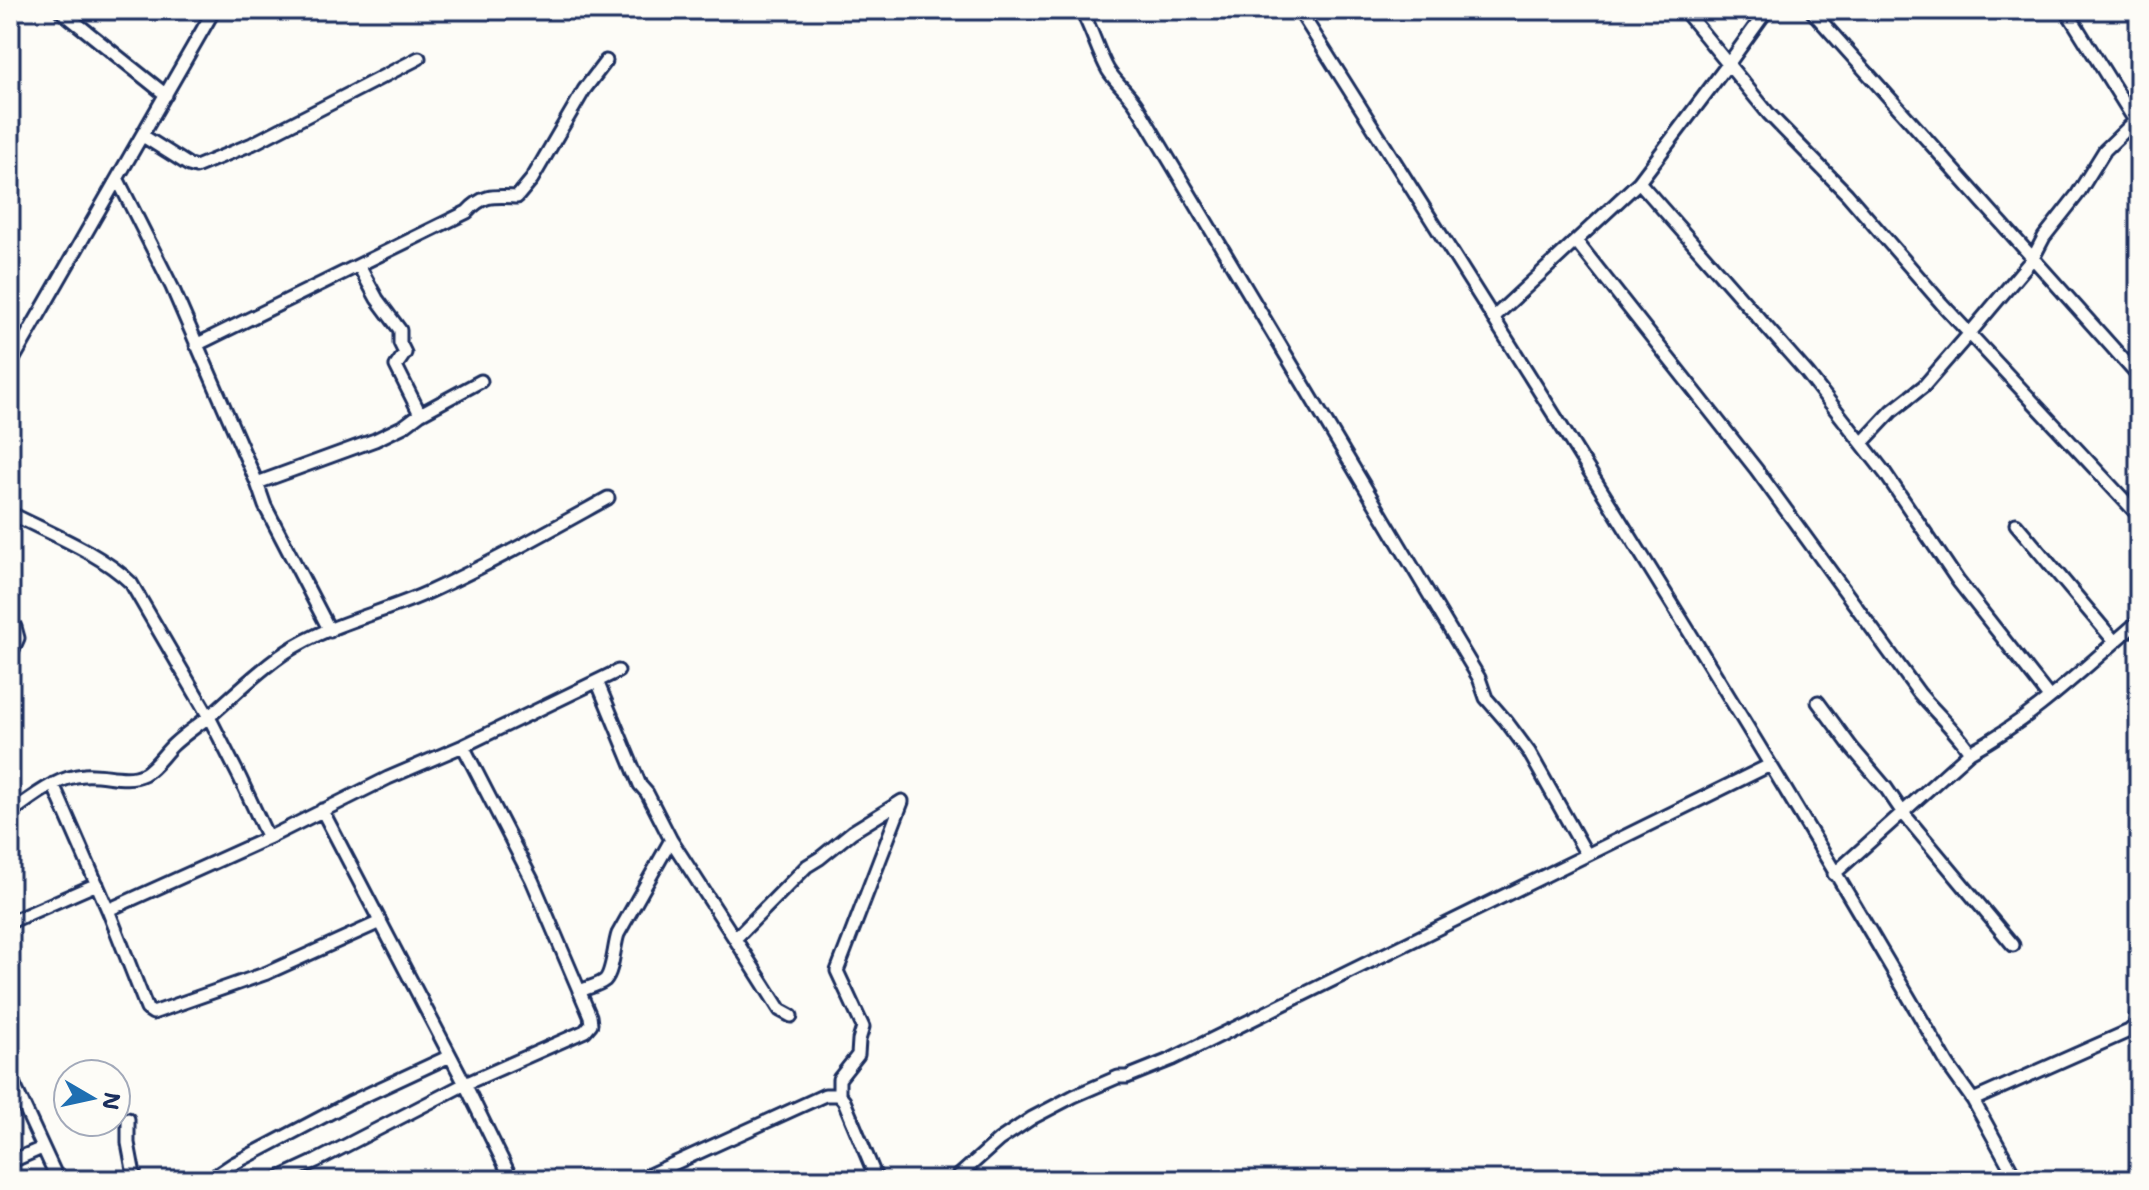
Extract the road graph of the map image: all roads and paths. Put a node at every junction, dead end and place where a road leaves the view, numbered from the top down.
1 (60, 10) edge
2 (214, 10) edge
3 (1081, 10) edge
4 (1299, 10) edge
5 (1684, 10) edge
6 (1767, 10) edge
7 (1811, 10) edge
8 (2066, 10) edge
9 (419, 58) dead end
10 (606, 61) dead end
11 (1729, 63) junction
12 (166, 95) junction
13 (2137, 125) edge
14 (143, 136) junction
15 (118, 180) junction
16 (1639, 182) junction
17 (1576, 241) junction
18 (2033, 258) junction
19 (359, 266) junction
20 (1493, 318) junction
21 (1970, 333) junction
22 (196, 345) junction
23 (10, 365) edge
24 (2139, 377) edge
25 (481, 381) dead end
26 (420, 414) junction
27 (1862, 443) junction
28 (257, 483) junction
29 (608, 498) dead end
30 (10, 513) edge
31 (2139, 516) edge
32 (2016, 524) dead end
33 (2139, 621) edge
34 (10, 624) edge
35 (330, 631) junction
36 (2115, 642) junction
37 (10, 656) edge
38 (618, 671) dead end
39 (597, 681) junction
40 (2049, 697) junction
41 (1818, 702) dead end
42 (209, 717) junction
43 (463, 746) junction
44 (1970, 752) junction
45 (1770, 765) junction
46 (53, 784) junction
47 (322, 810) junction
48 (10, 813) edge
49 (1903, 813) junction
50 (268, 838) junction
51 (671, 840) junction
52 (1587, 855) junction
53 (1834, 874) junction
54 (97, 884) junction
55 (108, 910) junction
56 (10, 922) edge
57 (380, 922) junction
58 (735, 939) junction
59 (2013, 945) dead end
60 (579, 991) junction
61 (2139, 1002) edge
62 (791, 1016) dead end
63 (450, 1056) junction
64 (10, 1076) edge
65 (465, 1084) junction
66 (839, 1095) junction
67 (1973, 1100) junction
68 (128, 1138) edge
69 (42, 1148) junction
70 (10, 1162) edge
71 (58, 1180) edge
72 (135, 1180) edge
73 (209, 1180) edge
74 (275, 1180) edge
75 (512, 1180) edge
76 (638, 1180) edge
77 (877, 1180) edge
78 (954, 1180) edge
79 (2017, 1180) edge

1 - 12 street
2 - 12 street
3 - 52 street
4 - 20 street
5 - 11 street
6 - 11 street
7 - 18 street
8 - 13 street
9 - 14 street
10 - 19 street
11 - 16 street
11 - 21 street
12 - 14 street
13 - 18 street
14 - 15 street
15 - 22 street
15 - 23 street
16 - 17 street
16 - 27 street
17 - 20 street
17 - 44 street
18 - 21 street
18 - 24 street
19 - 22 street
19 - 26 street
20 - 45 street
21 - 27 street
21 - 31 street
22 - 28 street
25 - 26 street
26 - 28 street
27 - 40 street
28 - 35 street
29 - 35 street
30 - 42 street
32 - 36 street
33 - 36 street
34 - 37 street
35 - 42 street
36 - 40 street
38 - 39 street
39 - 43 street
39 - 51 street
40 - 44 street
41 - 49 street
42 - 46 street
42 - 50 street
43 - 47 street
43 - 60 street
44 - 49 street
45 - 52 street
45 - 53 street
46 - 48 street
46 - 54 street
47 - 50 street
47 - 57 street
49 - 53 street
49 - 59 street
50 - 55 street
51 - 58 street
51 - 60 street
52 - 78 street
53 - 67 street
54 - 55 street
54 - 56 street
55 - 57 street
57 - 63 street
58 - 62 street
58 - 66 street
60 - 65 street
61 - 67 street
63 - 65 street
63 - 73 street
64 - 69 street
65 - 74 street
65 - 75 street
66 - 76 street
66 - 77 street
67 - 79 street
68 - 72 street
69 - 70 street
69 - 71 street

